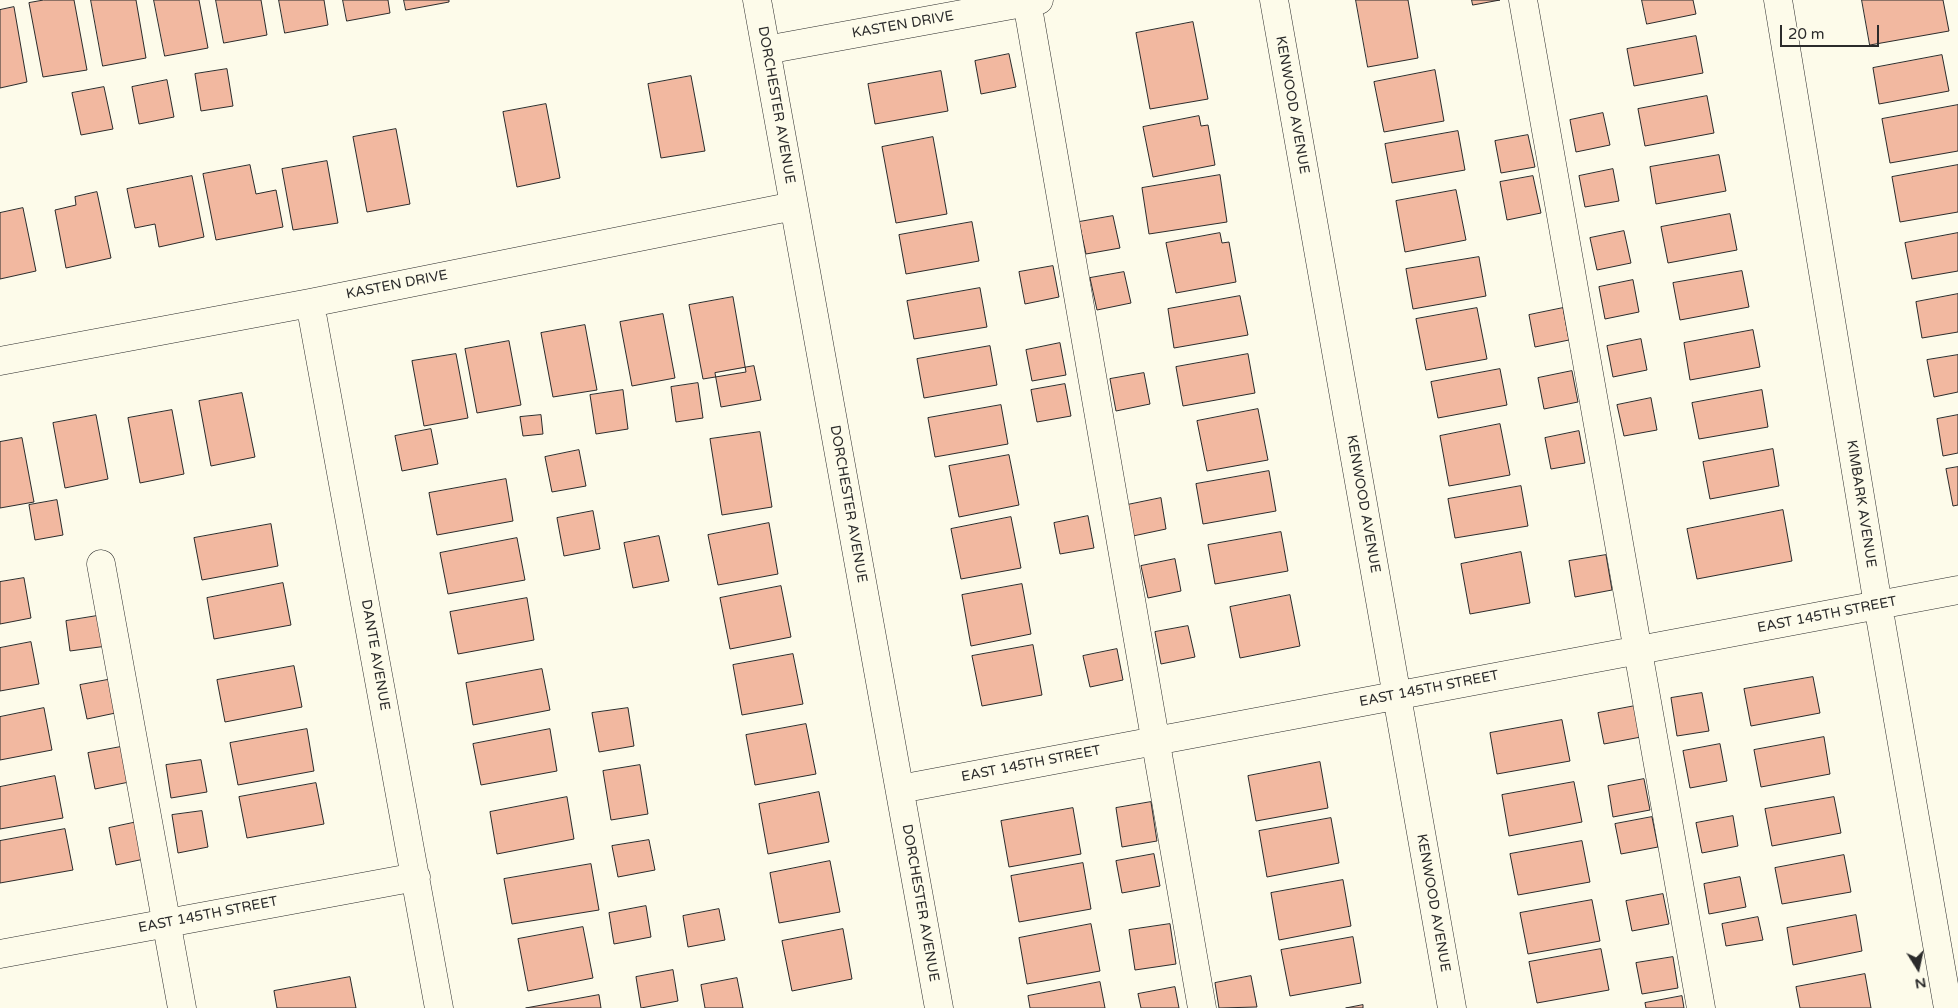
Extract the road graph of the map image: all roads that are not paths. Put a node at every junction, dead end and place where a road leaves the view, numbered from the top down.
1 (757, 0) edge
2 (1274, 0) edge
3 (1523, 0) edge
4 (1778, 0) edge
5 (1033, 1) edge
6 (766, 50) junction
7 (794, 206) junction
8 (310, 302) junction
9 (0, 361) edge
10 (101, 564) dead end
11 (1958, 590) edge
12 (1878, 605) junction
13 (1638, 650) junction
14 (1397, 696) junction
15 (1155, 741) junction
16 (900, 789) junction
17 (416, 877) junction
18 (166, 923) junction
19 (0, 954) edge
20 (182, 1008) edge
21 (439, 1008) edge
22 (939, 1008) edge
23 (1202, 1008) edge
24 (1452, 1008) edge
25 (1701, 1008) edge
26 (1948, 1008) edge

1 - 6 street, DORCHESTER AVENUE
2 - 14 street, KENWOOD AVENUE
3 - 13 street
4 - 12 street, KIMBARK AVENUE
5 - 6 street, KASTEN DRIVE
5 - 15 street
6 - 7 street, DORCHESTER AVENUE
7 - 8 street, KASTEN DRIVE
7 - 16 street, DORCHESTER AVENUE
8 - 9 street, KASTEN DRIVE
8 - 17 street, DANTE AVENUE
10 - 18 street
11 - 12 street, EAST 145TH STREET
12 - 13 street, EAST 145TH STREET
12 - 26 street, KIMBARK AVENUE
13 - 14 street, EAST 145TH STREET
13 - 25 street
14 - 15 street, EAST 145TH STREET
14 - 24 street, KENWOOD AVENUE
15 - 16 street, EAST 145TH STREET
15 - 23 street
16 - 22 street, DORCHESTER AVENUE
17 - 18 street, EAST 145TH STREET
17 - 21 street, DANTE AVENUE
18 - 19 street, EAST 145TH STREET
18 - 20 street

